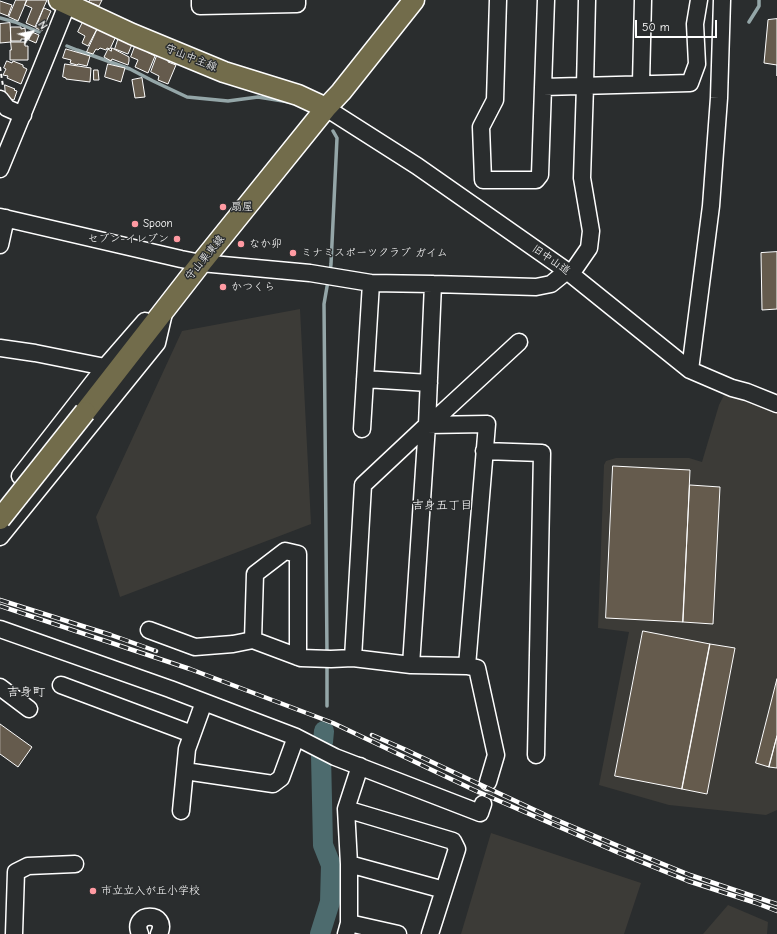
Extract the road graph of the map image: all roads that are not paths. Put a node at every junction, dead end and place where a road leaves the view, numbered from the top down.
1 (200, 0) edge
2 (297, 0) edge
3 (414, 0) edge
4 (498, 0) edge
5 (546, 0) edge
6 (587, 0) edge
7 (643, 0) edge
8 (699, 0) edge
9 (722, 0) edge
10 (65, 2) edge
11 (250, 3) edge
12 (641, 83) junction
13 (585, 86) junction
14 (543, 87) junction
15 (0, 99) edge
16 (326, 108) junction
17 (23, 115) junction
18 (0, 169) edge
19 (3, 218) edge
20 (0, 245) edge
21 (201, 263) junction
22 (569, 272) junction
23 (371, 283) junction
24 (433, 284) junction
25 (163, 312) junction
26 (519, 342) dead end
27 (0, 348) edge
28 (105, 367) junction
29 (690, 370) junction
30 (365, 379) junction
31 (429, 383) junction
32 (777, 404) edge
33 (428, 425) junction
34 (362, 429) dead end
35 (484, 450) junction
36 (38, 490) junction
37 (0, 519) edge
38 (0, 537) edge
39 (0, 629) edge
40 (149, 630) dead end
41 (253, 640) junction
42 (298, 657) junction
43 (353, 658) junction
44 (412, 665) junction
45 (467, 666) junction
46 (61, 685) dead end
47 (0, 687) edge
48 (204, 702) junction
49 (29, 709) dead end
50 (192, 734) junction
51 (296, 737) junction
52 (536, 755) dead end
53 (360, 766) junction
54 (184, 771) junction
55 (488, 782) tunnel mouth
56 (482, 804) dead end
57 (346, 809) junction
58 (181, 811) dead end
59 (75, 864) dead end
60 (349, 864) junction
61 (444, 890) junction
62 (347, 929) edge
63 (14, 934) edge
64 (140, 934) edge
65 (159, 934) edge
66 (398, 934) edge
67 (430, 934) edge

1 - 11 street
2 - 11 street
3 - 16 main road, 守山栗東線
4 - 14 street
5 - 14 street
6 - 13 street
7 - 12 street
8 - 12 street
9 - 29 street
10 - 16 main road, 守山中主線
10 - 17 street
12 - 13 street
13 - 14 street
13 - 22 street
15 - 17 street
16 - 21 main road, 守山栗東線
16 - 22 street, 旧中山道
17 - 18 street
19 - 20 street
19 - 21 street
21 - 23 street
21 - 25 main road, 守山栗東線
22 - 24 street
22 - 29 street, 旧中山道
23 - 24 street
23 - 30 street
24 - 31 street
25 - 28 street
25 - 36 street
25 - 37 main road, 守山栗東線, bridge
26 - 33 street
27 - 28 street
28 - 36 street
29 - 32 street, 旧中山道
30 - 31 street
30 - 34 street
31 - 33 street
33 - 35 street
33 - 43 street
33 - 44 street
35 - 45 street
35 - 52 street
36 - 38 street
39 - 48 street
40 - 41 street
41 - 42 street
41 - 42 street
42 - 43 street
43 - 44 street
44 - 45 street
45 - 55 street
46 - 50 street
47 - 49 street
48 - 50 street
48 - 51 street
50 - 54 street
51 - 53 street
51 - 54 street
53 - 56 street
53 - 57 street
54 - 58 street
57 - 60 street
57 - 61 street
59 - 63 street
60 - 61 street
60 - 62 street
61 - 67 street
62 - 66 street
64 - 65 street

